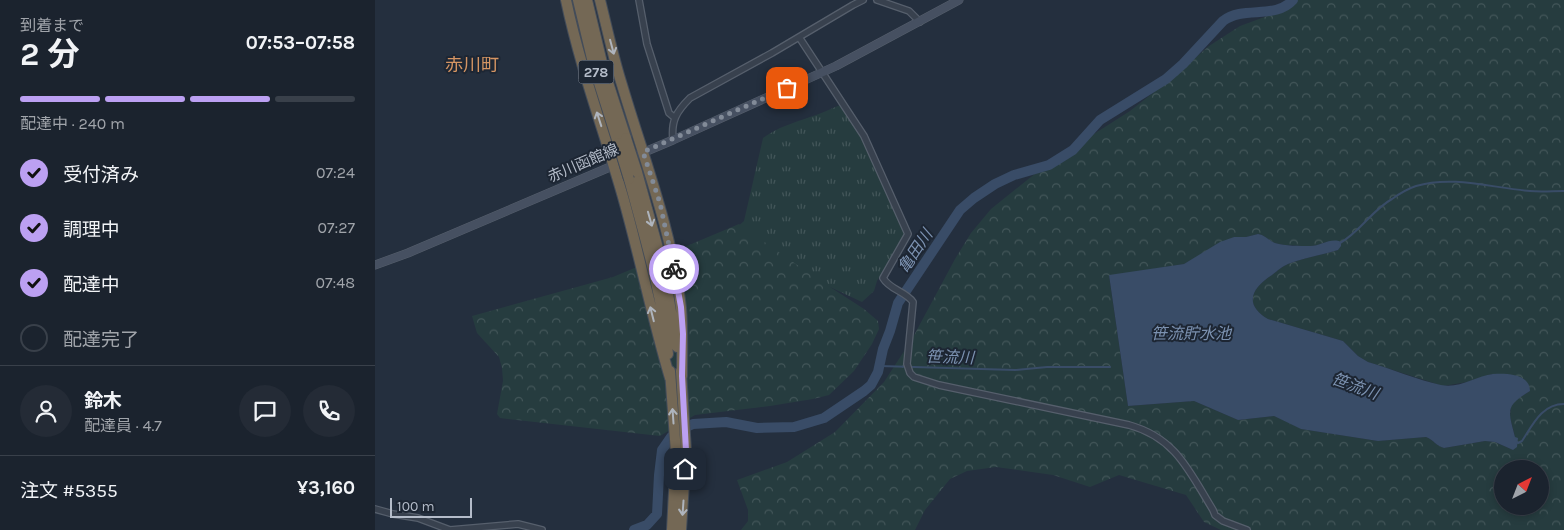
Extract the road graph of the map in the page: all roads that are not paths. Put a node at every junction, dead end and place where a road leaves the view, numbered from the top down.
1 (567, 0) edge
2 (578, 0) edge
3 (587, 0) edge
4 (600, 0) edge
5 (639, 0) edge
6 (863, 0) edge
7 (877, 0) edge
8 (959, 0) edge
9 (920, 22) junction
10 (799, 37) junction
11 (822, 72) junction
12 (675, 118) junction
13 (673, 140) junction
14 (622, 141) junction
15 (643, 152) junction
16 (614, 165) junction
17 (375, 265) edge
18 (682, 376) junction
19 (670, 378) junction
20 (681, 452) junction
21 (375, 509) edge
22 (542, 530) edge
23 (672, 530) edge
24 (681, 530) edge
25 (1247, 530) edge

16 -> 1 highway
2 - 14 highway, 278
3 - 14 highway, 278
4 -> 15 highway
5 - 12 street
6 - 10 street
7 - 9 street
8 - 9 main road, 赤川函館線
9 - 11 main road, 赤川函館線
10 - 11 street
10 - 12 street
11 - 13 main road, 赤川函館線
11 - 25 street
12 - 13 street
13 - 15 main road, 赤川函館線
14 -> 18 highway, 278, bridge
14 - 19 highway, 278, bridge
15 - 16 main road, 赤川函館線
15 - 18 highway
16 - 17 main road, 赤川函館線
19 -> 16 highway
18 - 20 highway, 278
20 -> 19 highway, 278
20 - 23 highway, 278
20 -> 24 highway, 278
21 - 22 street

